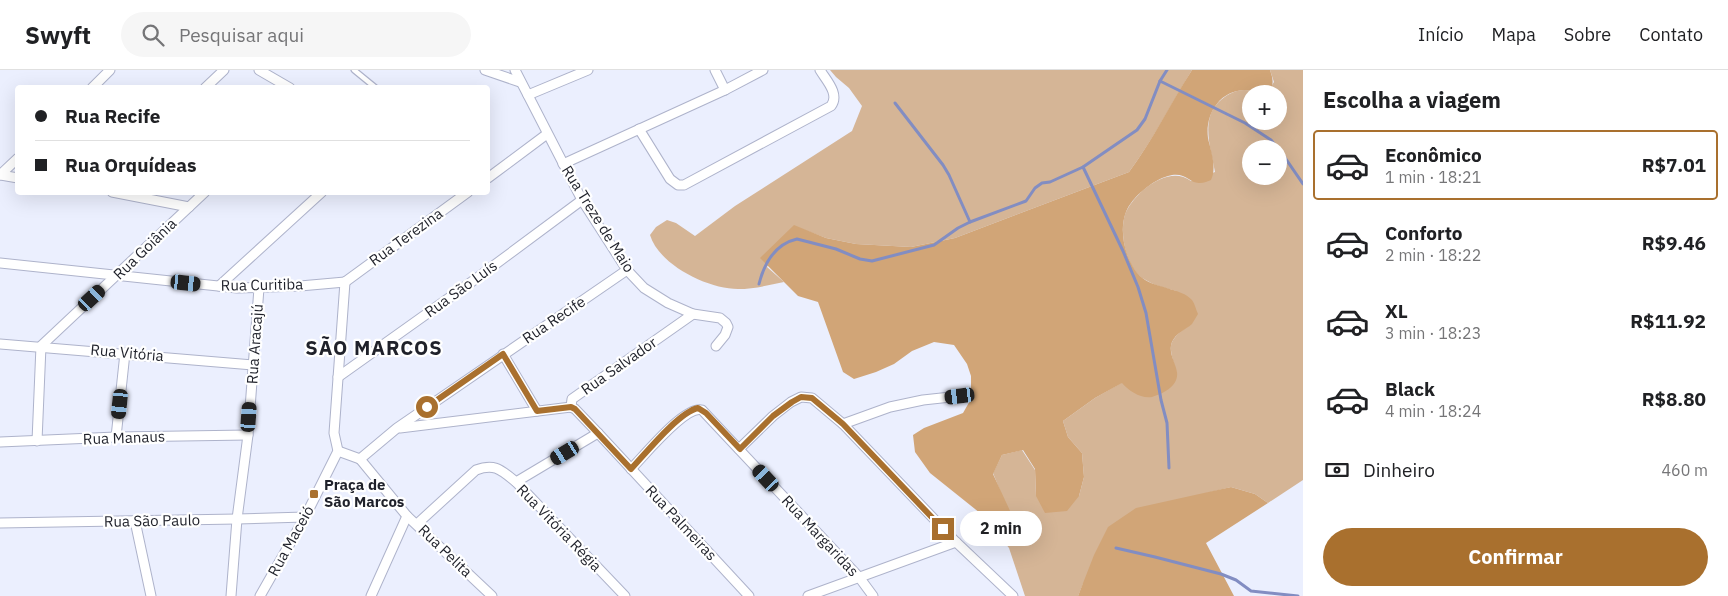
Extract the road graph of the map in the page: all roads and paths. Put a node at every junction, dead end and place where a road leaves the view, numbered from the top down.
1 (110, 70) edge
2 (224, 70) edge
3 (258, 70) edge
4 (354, 70) edge
5 (485, 70) edge
6 (515, 70) edge
7 (588, 70) edge
8 (715, 70) edge
9 (763, 70) edge
10 (820, 70) edge
11 (520, 82) junction
12 (95, 85) edge
13 (208, 85) edge
14 (285, 85) edge
15 (372, 85) edge
16 (725, 90) junction
17 (528, 95) junction
18 (639, 129) junction
19 (547, 134) junction
20 (15, 161) edge
21 (563, 164) junction
22 (0, 175) edge
23 (490, 177) edge
24 (15, 178) edge
25 (127, 195) edge
26 (201, 195) edge
27 (319, 195) edge
28 (464, 195) edge
29 (582, 200) junction
30 (189, 207) junction
31 (0, 263) edge
32 (627, 270) junction
33 (118, 275) junction
34 (345, 282) junction
35 (219, 286) junction
36 (259, 288) junction
37 (693, 314) junction
38 (0, 344) edge
39 (41, 346) junction
40 (716, 346) dead end
41 (125, 353) junction
42 (503, 354) junction
43 (253, 365) junction
44 (338, 377) junction
45 (960, 396) dead end
46 (571, 407) junction
47 (537, 411) junction
48 (843, 424) junction
49 (397, 428) junction
50 (598, 433) junction
51 (248, 435) junction
52 (116, 437) junction
53 (37, 441) junction
54 (0, 442) edge
55 (740, 449) junction
56 (338, 451) junction
57 (360, 459) junction
58 (631, 469) junction
59 (516, 482) junction
60 (305, 516) junction
61 (407, 516) junction
62 (237, 520) junction
63 (135, 521) junction
64 (0, 523) edge
65 (417, 524) junction
66 (956, 542) junction
67 (859, 577) junction
68 (151, 596) edge
69 (231, 596) edge
70 (260, 596) edge
71 (370, 596) edge
72 (492, 596) edge
73 (625, 596) edge
74 (749, 596) edge
75 (808, 596) edge
76 (873, 596) edge
77 (1013, 596) edge

1 - 12 street
2 - 13 street
3 - 14 street
4 - 15 lane
5 - 11 street
6 - 11 street, Rua Treze de Maio
7 - 17 street
8 - 16 street
9 - 16 street
10 - 18 street
11 - 17 street, Rua Treze de Maio
16 - 18 street
17 - 19 street, Rua Treze de Maio
18 - 21 street
19 - 21 street, Rua Treze de Maio
19 - 23 street
20 - 22 street
21 - 29 street, Rua Treze de Maio
22 - 24 street
25 - 30 street
26 - 30 street, Rua Goiânia
27 - 35 street
28 - 34 street, Rua Terezina
29 - 32 street, Rua Treze de Maio
29 - 44 street, Rua São Luís
30 - 33 street, Rua Goiânia
31 - 33 street, Rua Curitiba
32 - 37 street, Rua Treze de Maio
32 - 42 street, Rua Recife
33 - 35 street, Rua Curitiba
33 - 39 street, Rua Goiânia
34 - 36 street, Rua Curitiba
34 - 44 street
35 - 36 street, Rua Curitiba
36 - 43 street, Rua Aracajú
37 - 40 street, Rua Treze de Maio
37 - 46 street, Rua Salvador
38 - 39 street, Rua Vitória
39 - 41 street, Rua Vitória
39 - 53 street
41 - 43 street, Rua Vitória
41 - 52 street
42 - 47 street
42 - 49 street, Rua Recife
43 - 51 street, Rua Aracajú
44 - 56 street
45 - 48 street
46 - 47 street, Rua Salvador
46 - 50 street, Rua Palmeiras
47 - 49 street, Rua Salvador
48 - 55 street
48 - 66 street
49 - 57 street, Rua Recife
50 - 58 street, Rua Palmeiras
50 - 59 street
51 - 52 street, Rua Manaus
51 - 62 street, Rua Aracajú
52 - 53 street, Rua Manaus
53 - 54 street, Rua Manaus
55 - 58 street, Rua Margaridas
55 - 67 street, Rua Margaridas
56 - 57 street
56 - 60 street, Rua Maceió
57 - 61 street, Rua Pelita
58 - 74 street, Rua Palmeiras
59 - 65 street, Rua Vitória Régia
59 - 73 street, Rua Vitória Régia
60 - 62 street, Rua São Paulo
60 - 70 street, Rua Maceió
61 - 65 street, Rua Pelita
61 - 71 street
62 - 63 street, Rua São Paulo
62 - 69 street, Rua Aracajú
63 - 64 street, Rua São Paulo
63 - 68 street
65 - 72 street, Rua Pelita
66 - 67 street
66 - 77 street
67 - 75 street
67 - 76 street, Rua Margaridas

